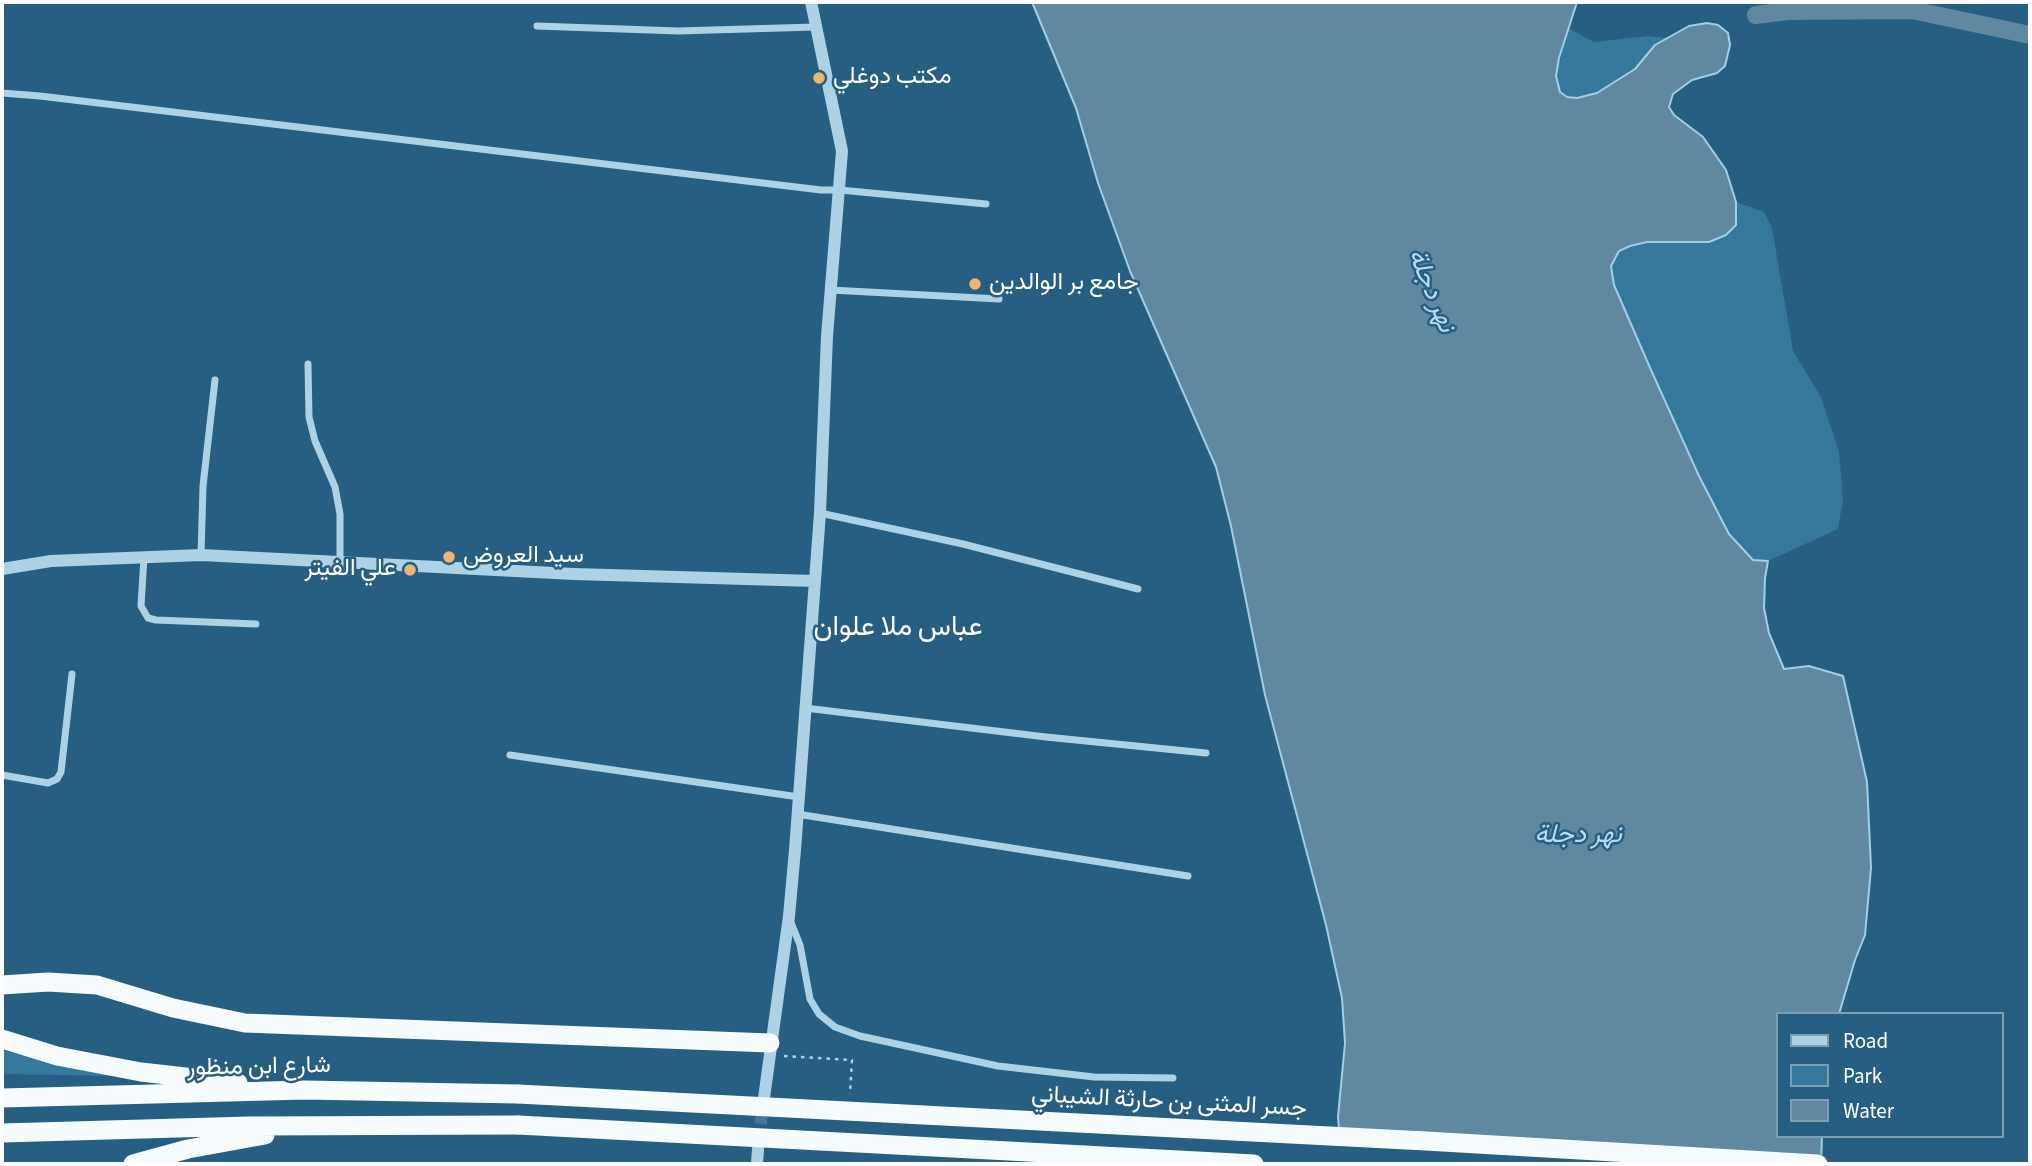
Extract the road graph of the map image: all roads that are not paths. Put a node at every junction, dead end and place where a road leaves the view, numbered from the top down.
1 (811, 2) edge
2 (537, 26) dead end
3 (815, 27) junction
4 (2, 93) edge
5 (840, 190) junction
6 (986, 204) dead end
7 (831, 290) junction
8 (999, 299) dead end
9 (308, 364) dead end
10 (215, 380) dead end
11 (820, 513) junction
12 (201, 555) junction
13 (144, 557) junction
14 (341, 562) junction
15 (2, 569) edge
16 (815, 581) junction
17 (1138, 589) dead end
18 (256, 624) dead end
19 (72, 674) dead end
20 (805, 708) junction
21 (1206, 753) dead end
22 (510, 755) dead end
23 (2, 775) edge
24 (799, 797) junction
25 (797, 814) junction
26 (1188, 876) dead end
27 (789, 916) junction
28 (2, 985) edge
29 (2, 1039) edge
30 (769, 1049) junction
31 (1173, 1078) dead end
32 (305, 1090) junction
33 (518, 1094) joint
34 (2, 1098) edge
35 (764, 1098) tunnel mouth
36 (316, 1125) junction
37 (2, 1133) edge
38 (758, 1149) tunnel mouth
39 (133, 1164) edge
40 (757, 1164) edge
41 (1254, 1164) edge
42 (1818, 1164) edge

1 - 3 street
2 - 3 street
3 - 5 street
4 - 5 street
5 - 6 street
5 - 7 street
7 - 8 street
7 - 11 street
9 - 14 street
10 - 12 street
11 - 16 street
11 - 17 street
12 - 13 street
12 - 14 street
13 - 15 street
13 - 18 street
14 - 16 street
16 - 20 street
19 - 23 street
20 - 21 street
20 - 24 street
22 - 24 street
24 - 25 street
25 - 26 street
25 - 27 street
27 - 30 street
27 - 31 street
28 - 30 highway
29 - 32 highway
30 - 35 street
32 - 33 highway, شارع ابن منظور
32 - 34 highway, شارع ابن منظور
33 - 42 highway, جسر المثنى بن حارثة الشيباني, bridge
36 - 37 highway
36 - 39 highway
36 - 41 highway, bridge
38 - 40 street

